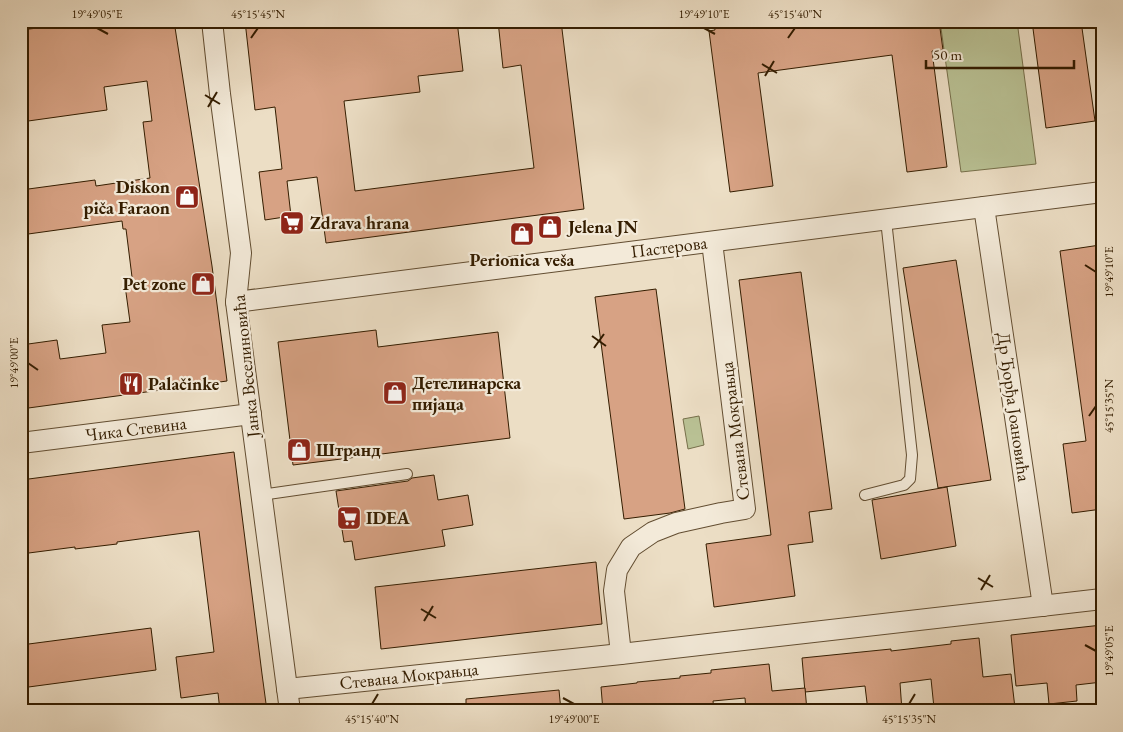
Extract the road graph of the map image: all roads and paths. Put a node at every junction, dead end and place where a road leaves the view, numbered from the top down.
1 (212, 21) edge
2 (1102, 192) edge
3 (984, 207) junction
4 (886, 220) junction
5 (712, 242) junction
6 (236, 302) junction
7 (251, 414) junction
8 (21, 443) edge
9 (406, 474) dead end
10 (262, 494) junction
11 (865, 495) dead end
12 (1102, 599) edge
13 (1043, 606) junction
14 (621, 654) junction
15 (287, 689) junction
16 (290, 711) edge

1 - 6 street, Јанка Веселиновића
2 - 3 street, Пастерова
3 - 4 street, Пастерова
3 - 13 street, Др Ђорђа Јоановића
4 - 5 street, Пастерова
4 - 11 lane
5 - 6 street, Пастерова
5 - 14 street, Стевана Мокрањца
6 - 7 street, Јанка Веселиновића
7 - 8 street, Чика Стевина
7 - 10 street, Јанка Веселиновића
9 - 10 lane
10 - 15 street, Јанка Веселиновића
12 - 13 street, Стевана Мокрањца
13 - 14 street, Стевана Мокрањца
14 - 15 street, Стевана Мокрањца
15 - 16 street, Јанка Веселиновића

